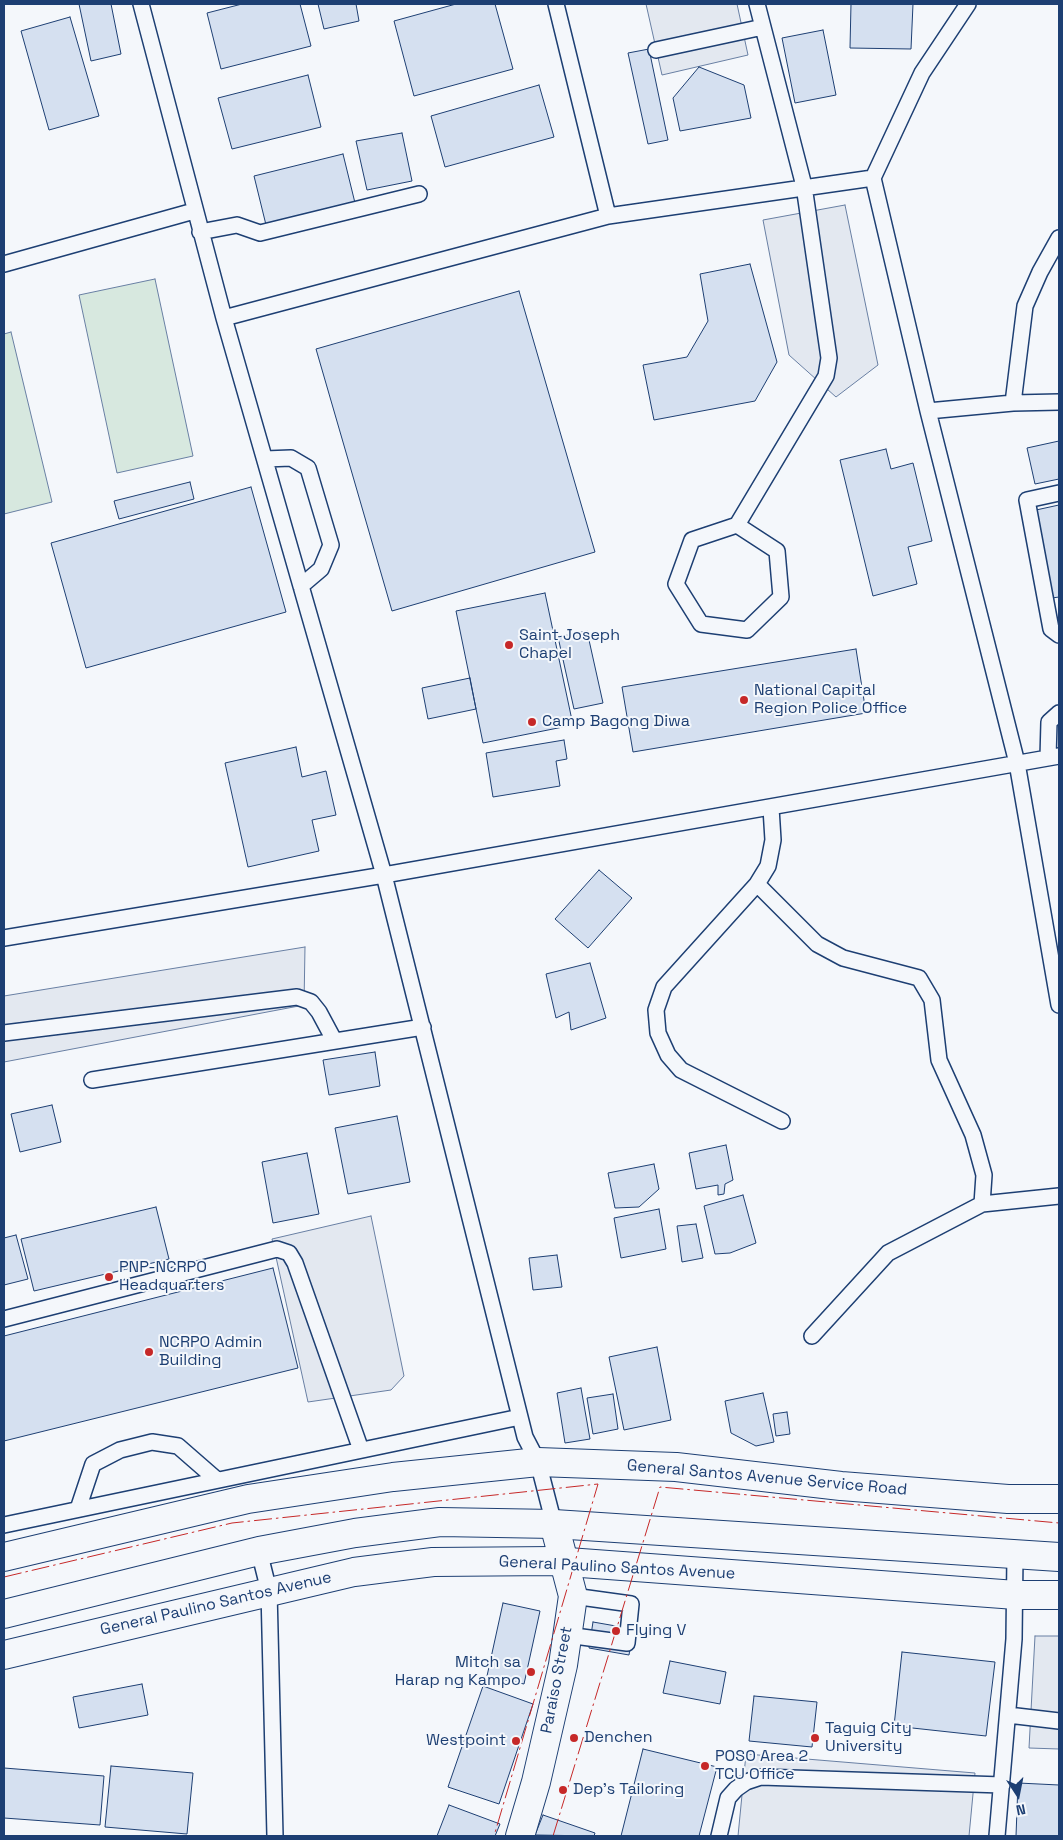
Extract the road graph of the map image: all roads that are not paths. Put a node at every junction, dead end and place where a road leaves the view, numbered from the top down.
1 (141, 4) edge
2 (556, 4) edge
3 (757, 4) edge
4 (968, 4) edge
5 (763, 27) junction
6 (656, 50) dead end
7 (873, 178) junction
8 (804, 186) junction
9 (419, 194) dead end
10 (194, 211) junction
11 (608, 216) junction
12 (200, 232) junction
13 (1059, 238) edge
14 (4, 264) edge
15 (224, 318) junction
16 (1059, 402) edge
17 (1013, 403) junction
18 (928, 411) junction
19 (265, 458) junction
20 (1059, 493) edge
21 (737, 525) junction
22 (301, 586) junction
23 (1059, 635) edge
24 (1059, 713) edge
25 (1054, 757) edge
26 (1017, 763) junction
27 (771, 808) junction
28 (384, 875) junction
29 (757, 884) junction
30 (4, 938) edge
31 (1059, 1005) edge
32 (423, 1027) junction
33 (4, 1033) edge
34 (334, 1040) junction
35 (92, 1080) dead end
36 (782, 1121) dead end
37 (1059, 1196) edge
38 (982, 1204) junction
39 (4, 1319) edge
40 (812, 1336) dead end
41 (520, 1417) junction
42 (361, 1450) junction
43 (538, 1462) junction
44 (217, 1480) junction
45 (1059, 1499) edge
46 (78, 1509) junction
47 (554, 1524) junction
48 (4, 1525) edge
49 (259, 1551) junction
50 (1015, 1555) junction
51 (4, 1557) edge
52 (1059, 1557) edge
53 (565, 1562) junction
54 (269, 1591) junction
55 (1016, 1595) junction
56 (1059, 1595) edge
57 (573, 1596) junction
58 (4, 1614) edge
59 (567, 1635) junction
60 (4, 1655) edge
61 (1008, 1715) junction
62 (1059, 1721) edge
63 (1002, 1785) junction
64 (275, 1836) edge
65 (520, 1836) edge
66 (719, 1836) edge
67 (997, 1836) edge

1 - 10 lane
2 - 11 lane
3 - 5 lane
4 - 7 lane
5 - 6 lane
5 - 8 lane
7 - 8 lane
7 - 18 lane
8 - 11 lane
8 - 21 lane
9 - 12 lane
10 - 12 lane
10 - 14 lane
11 - 15 lane
12 - 15 lane
13 - 17 lane
15 - 19 lane
16 - 17 lane
17 - 18 lane
18 - 26 lane
19 - 22 lane
19 - 22 lane
20 - 23 lane
21 - 21 lane
22 - 28 lane
24 - 25 lane
25 - 26 lane
26 - 27 lane
26 - 31 lane
27 - 28 lane
27 - 29 lane
28 - 30 lane
28 - 32 lane
29 - 36 lane
29 - 38 lane
32 - 34 lane
32 - 41 lane
33 - 34 lane
34 - 35 lane
37 - 38 lane
38 - 40 lane
39 - 42 lane
41 - 42 lane
41 - 43 lane
42 - 44 lane
43 - 45 main road, General Santos Avenue Service Road
43 - 47 lane
43 - 51 main road, General Santos Avenue Service Road
44 - 46 lane
44 - 46 lane
46 - 48 lane
47 - 49 main road
47 - 50 main road
47 - 53 main road, Paraiso Street
49 - 54 lane
49 - 58 main road
50 - 52 main road
50 - 55 lane
53 - 54 main road, General Paulino Santos Avenue
53 - 55 main road, General Paulino Santos Avenue
53 - 57 main road, Paraiso Street
54 - 60 main road, General Paulino Santos Avenue
54 - 64 lane
55 - 56 main road, General Paulino Santos Avenue
55 - 61 lane
57 - 59 main road, Paraiso Street
57 - 59 lane
59 - 65 main road, Paraiso Street
61 - 62 lane
61 - 63 lane
63 - 66 lane
63 - 67 lane

